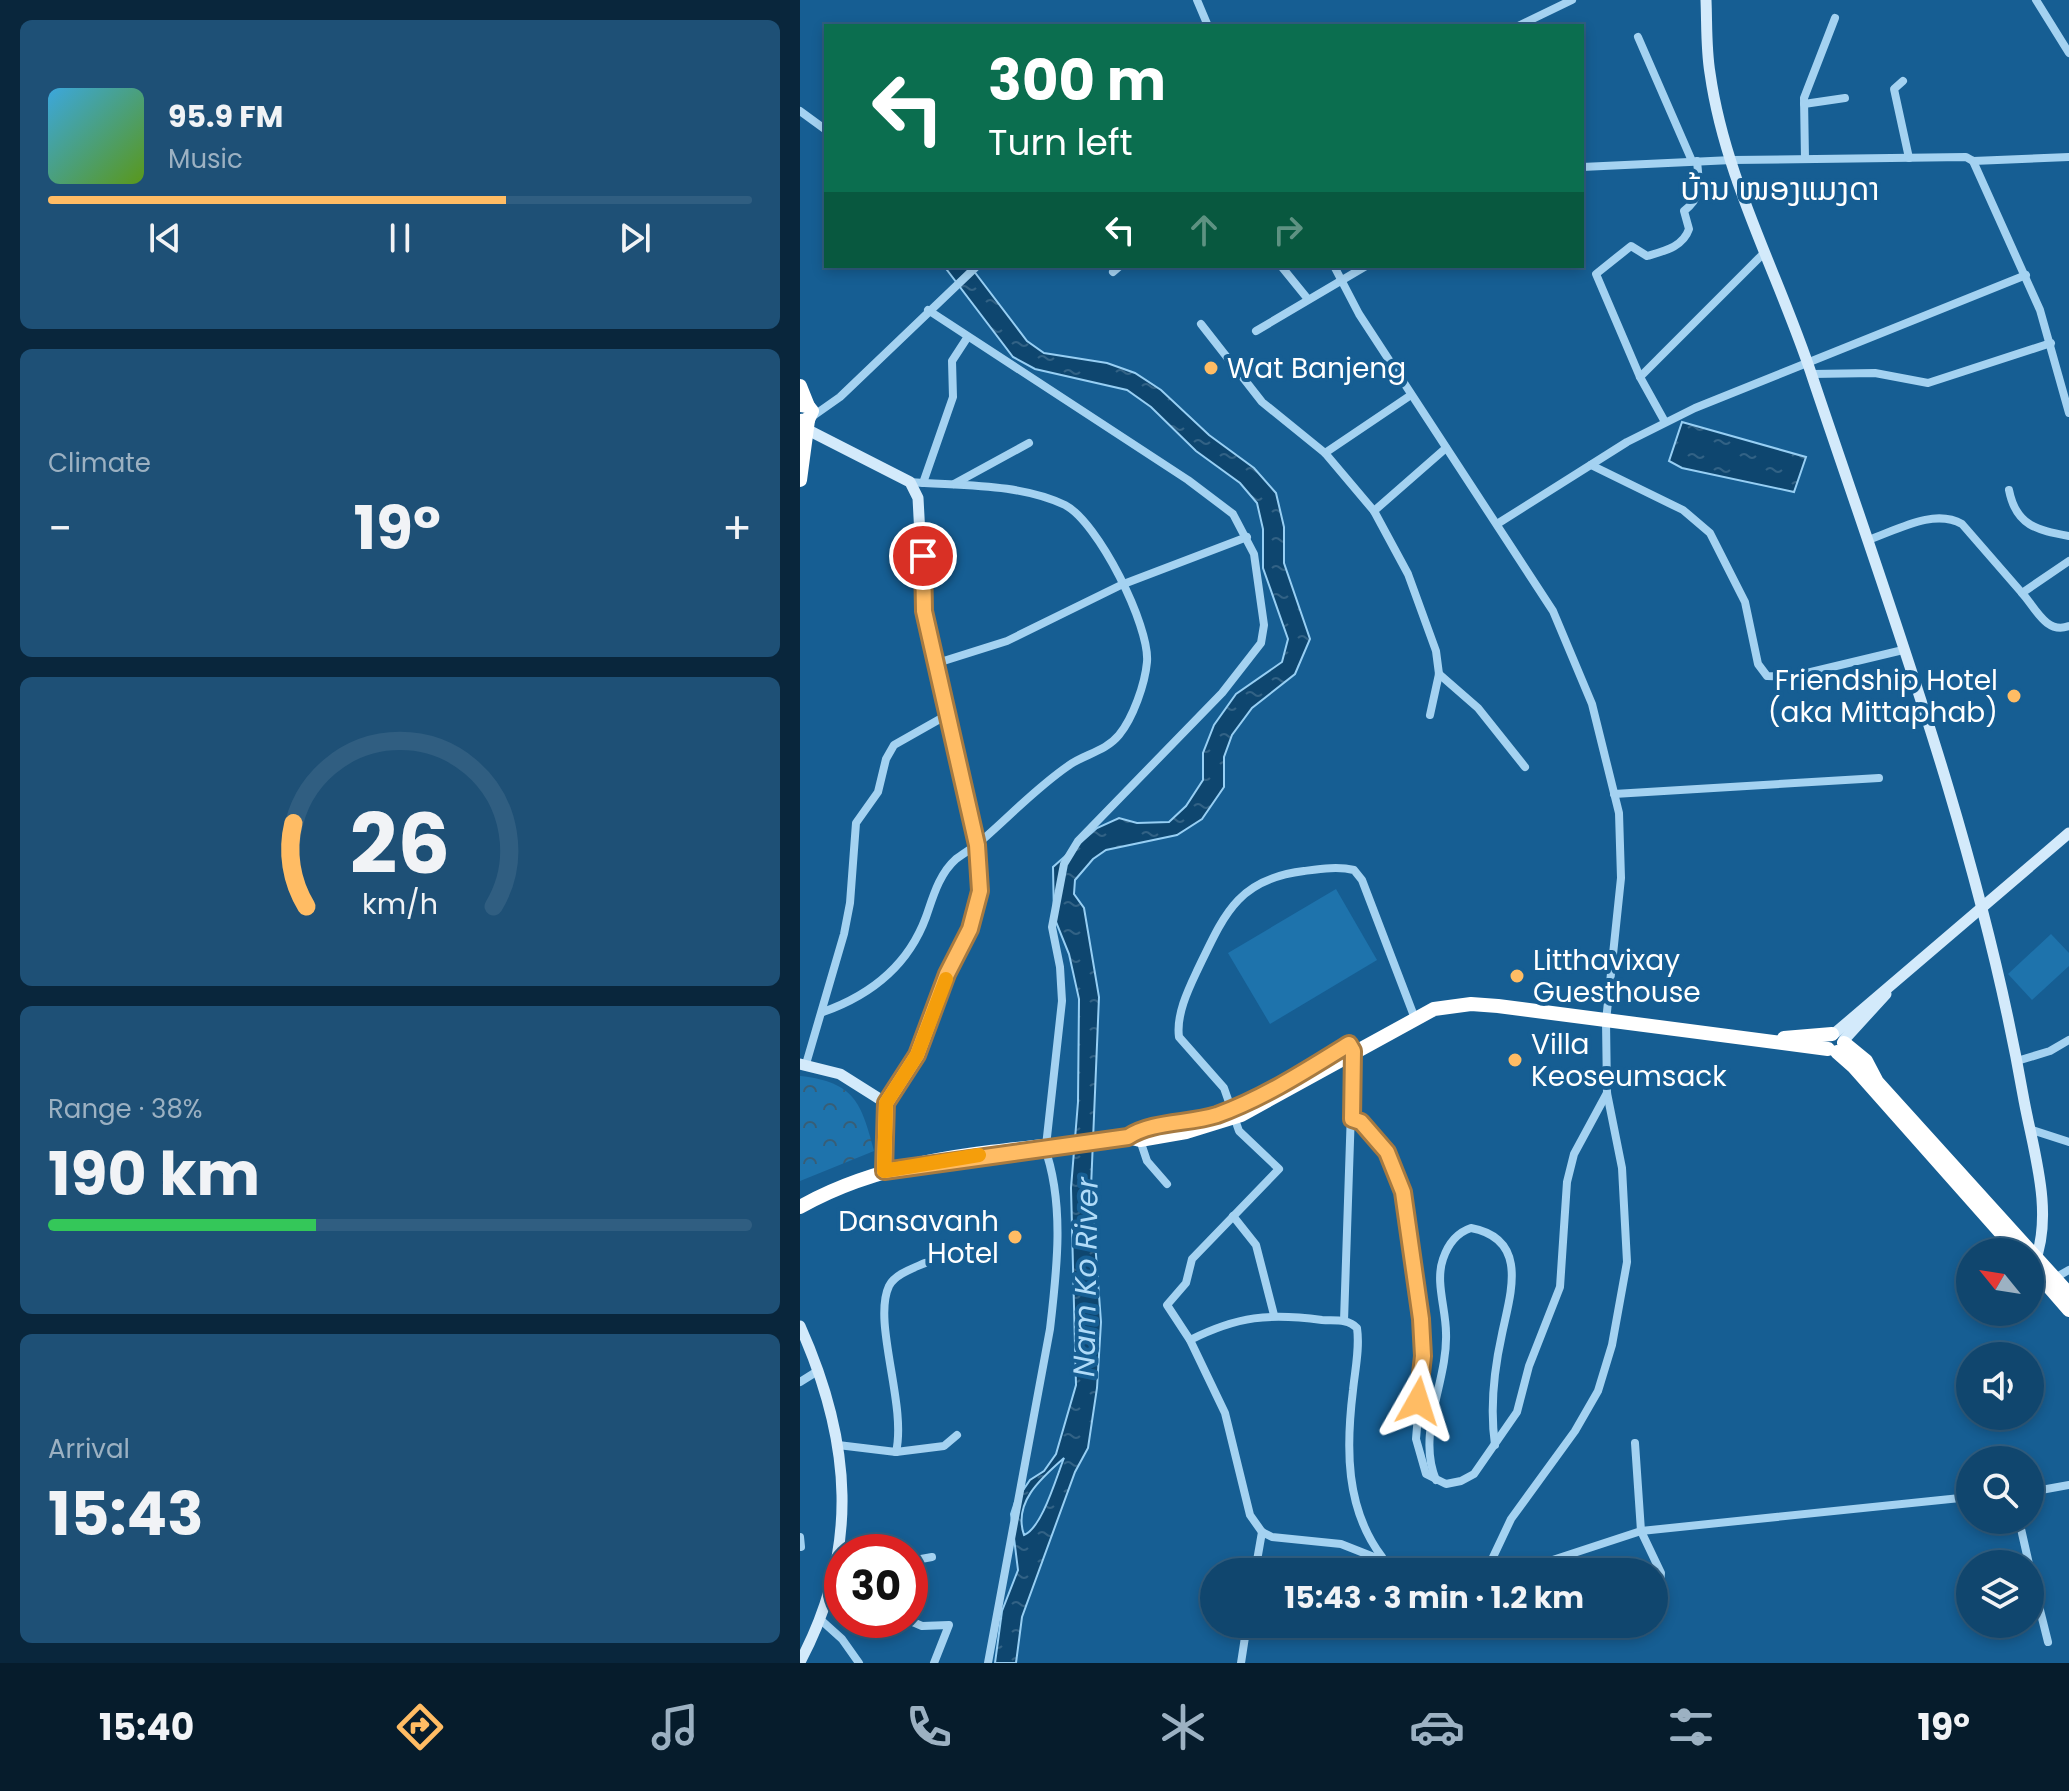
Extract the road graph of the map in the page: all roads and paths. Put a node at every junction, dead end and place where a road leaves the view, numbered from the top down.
1 (1197, 0) edge
2 (1572, 0) edge
3 (1706, 0) edge
4 (2036, 0) edge
5 (1835, 18) dead end
6 (1207, 24) edge
7 (1522, 24) edge
8 (1638, 37) dead end
9 (2069, 53) edge
10 (1903, 81) dead end
11 (1845, 98) dead end
12 (1804, 104) junction
13 (800, 111) edge
14 (824, 129) edge
15 (2069, 157) edge
16 (1909, 158) junction
17 (1805, 159) junction
18 (1732, 160) junction
19 (1695, 161) junction
20 (1973, 161) junction
21 (1584, 167) edge
22 (1763, 254) junction
23 (975, 268) edge
24 (1283, 268) edge
25 (1335, 268) edge
26 (1362, 268) edge
27 (2026, 275) junction
28 (1341, 280) junction
29 (1307, 298) junction
30 (928, 310) junction
31 (1201, 324) dead end
32 (1256, 331) dead end
33 (967, 338) junction
34 (2051, 343) junction
35 (1806, 360) junction
36 (1812, 374) junction
37 (1640, 377) junction
38 (800, 386) edge
39 (1411, 395) junction
40 (2069, 413) edge
41 (806, 415) edge
42 (1665, 422) junction
43 (1029, 443) dead end
44 (1446, 448) junction
45 (1325, 453) junction
46 (1591, 465) junction
47 (800, 480) edge
48 (917, 482) junction
49 (953, 485) junction
50 (2009, 490) dead end
51 (1374, 511) junction
52 (1497, 524) junction
53 (2069, 536) edge
54 (1247, 537) junction
55 (1868, 540) junction
56 (2069, 561) edge
57 (1121, 585) junction
58 (2022, 593) junction
59 (2069, 626) edge
60 (1903, 650) junction
61 (934, 664) junction
62 (1439, 674) junction
63 (947, 715) junction
64 (1430, 715) dead end
65 (1525, 767) dead end
66 (1879, 778) dead end
67 (1614, 794) junction
68 (2069, 833) edge
69 (977, 845) junction
70 (1981, 911) junction
71 (823, 1012) junction
72 (1413, 1012) junction
73 (1606, 1017) junction
74 (2069, 1040) edge
75 (1837, 1042) junction
76 (1351, 1048) junction
77 (2017, 1061) junction
78 (803, 1064) edge
79 (1607, 1093) junction
80 (886, 1103) junction
81 (1231, 1114) junction
82 (1352, 1119) junction
83 (2029, 1129) junction
84 (1128, 1138) junction
85 (2069, 1142) edge
86 (1046, 1146) junction
87 (884, 1171) junction
88 (1167, 1184) dead end
89 (828, 1191) junction
90 (800, 1197) edge
91 (800, 1207) edge
92 (1233, 1216) junction
93 (2006, 1238) edge
94 (2011, 1238) edge
95 (2041, 1238) edge
96 (925, 1263) dead end
97 (2057, 1277) edge
98 (2069, 1294) edge
99 (2069, 1310) edge
100 (1274, 1315) junction
101 (1344, 1321) junction
102 (800, 1326) edge
103 (1190, 1340) junction
104 (816, 1372) junction
105 (800, 1382) edge
106 (957, 1435) dead end
107 (1635, 1443) dead end
108 (838, 1445) junction
109 (1495, 1445) junction
110 (896, 1452) junction
111 (1436, 1480) junction
112 (2069, 1485) edge
113 (2044, 1489) edge
114 (1956, 1498) edge
115 (1641, 1531) junction
116 (1262, 1532) junction
117 (841, 1534) edge
118 (800, 1537) edge
119 (801, 1547) edge
120 (932, 1557) dead end
121 (928, 1558) edge
122 (1257, 1558) edge
123 (1380, 1558) edge
124 (1385, 1558) edge
125 (1493, 1558) edge
126 (1559, 1558) edge
127 (1654, 1558) edge
128 (824, 1615) edge
129 (822, 1621) junction
130 (928, 1626) edge
131 (2044, 1626) edge
132 (1245, 1638) edge
133 (2048, 1642) dead end
134 (800, 1662) edge
135 (859, 1663) edge
136 (934, 1663) edge
137 (988, 1663) edge
138 (1241, 1663) edge

1 - 6 street
2 - 7 street
3 - 18 street
4 - 9 street
5 - 12 street
8 - 19 street
10 - 16 street
11 - 12 street
12 - 17 street
13 - 14 street
15 - 20 street
16 - 17 street
16 - 20 street
17 - 18 street
18 - 19 street
18 - 22 street
19 - 21 street
19 - 37 street
20 - 27 street
22 - 35 street
22 - 37 street
23 - 30 street
24 - 29 street
25 - 28 street
26 - 28 street
27 - 34 street
27 - 35 street
28 - 29 street
28 - 39 street
29 - 32 street
30 - 33 street
30 - 41 street
31 - 45 street
33 - 48 street
33 - 54 street
34 - 36 street
34 - 40 street
35 - 36 street
35 - 42 street
36 - 55 street
37 - 42 street
38 - 41 highway
39 - 44 street
39 - 45 street
41 - 47 highway
41 - 48 street
42 - 46 street
43 - 49 street
44 - 51 street
44 - 52 street
45 - 51 street
46 - 52 street
46 - 60 street
48 - 49 street
48 - 61 street
49 - 57 street
50 - 53 street
51 - 62 street
52 - 67 street
54 - 57 street
54 - 86 street
55 - 58 street
55 - 60 street
56 - 58 street
57 - 61 street
57 - 69 street
58 - 59 street
60 - 70 street
61 - 63 street
62 - 64 street
62 - 65 street
63 - 69 street
63 - 71 street
66 - 67 street
67 - 73 street
68 - 70 street
69 - 71 street
69 - 80 street
70 - 75 street
70 - 77 street
71 - 78 street
72 - 73 highway
72 - 76 highway
72 - 81 street
73 - 75 highway
73 - 79 street
74 - 77 street
75 - 93 highway
75 - 94 highway
76 - 81 highway
76 - 82 street
77 - 83 street
78 - 80 street
79 - 109 street
79 - 125 street
80 - 87 street
81 - 84 highway
81 - 92 street
82 - 101 street
82 - 111 street
83 - 85 street
83 - 95 street
84 - 86 highway
84 - 88 street
86 - 87 highway
86 - 137 street
87 - 89 highway
89 - 90 highway
89 - 91 highway
92 - 100 street
92 - 103 street
96 - 110 street
97 - 98 highway
97 - 99 highway
100 - 101 street
100 - 103 street
101 - 124 street
102 - 104 street
103 - 116 street
104 - 105 street
104 - 108 street
106 - 110 street
107 - 115 street
108 - 110 street
108 - 117 street
109 - 111 street
109 - 111 street
112 - 113 street
114 - 115 street
115 - 126 street
115 - 127 street
116 - 122 street
116 - 123 street
118 - 119 street
120 - 121 street
128 - 129 street
129 - 134 street
129 - 135 street
130 - 136 street
131 - 133 street
132 - 138 street

